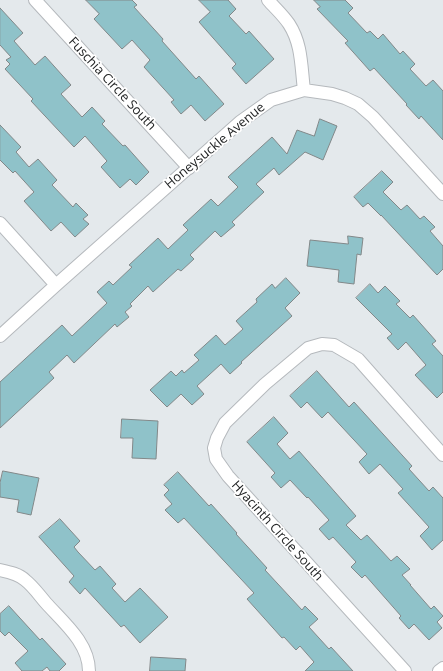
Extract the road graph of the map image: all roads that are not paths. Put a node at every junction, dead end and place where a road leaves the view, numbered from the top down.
1 (35, 0) edge
2 (268, 0) edge
3 (304, 90) junction
4 (189, 168) junction
5 (443, 194) edge
6 (0, 223) edge
7 (56, 285) junction
8 (0, 336) edge
9 (443, 455) edge
10 (0, 570) edge
11 (443, 668) edge
12 (89, 671) edge
13 (405, 671) edge
14 (439, 671) edge

1 - 4 street, Fuschia Circle South
2 - 3 street
3 - 4 street, Honeysuckle Avenue
3 - 5 street, Honeysuckle Avenue
4 - 7 street, Honeysuckle Avenue
6 - 7 street
7 - 8 street, Honeysuckle Avenue
9 - 13 street, Hyacinth Circle South
10 - 12 street
11 - 14 street

